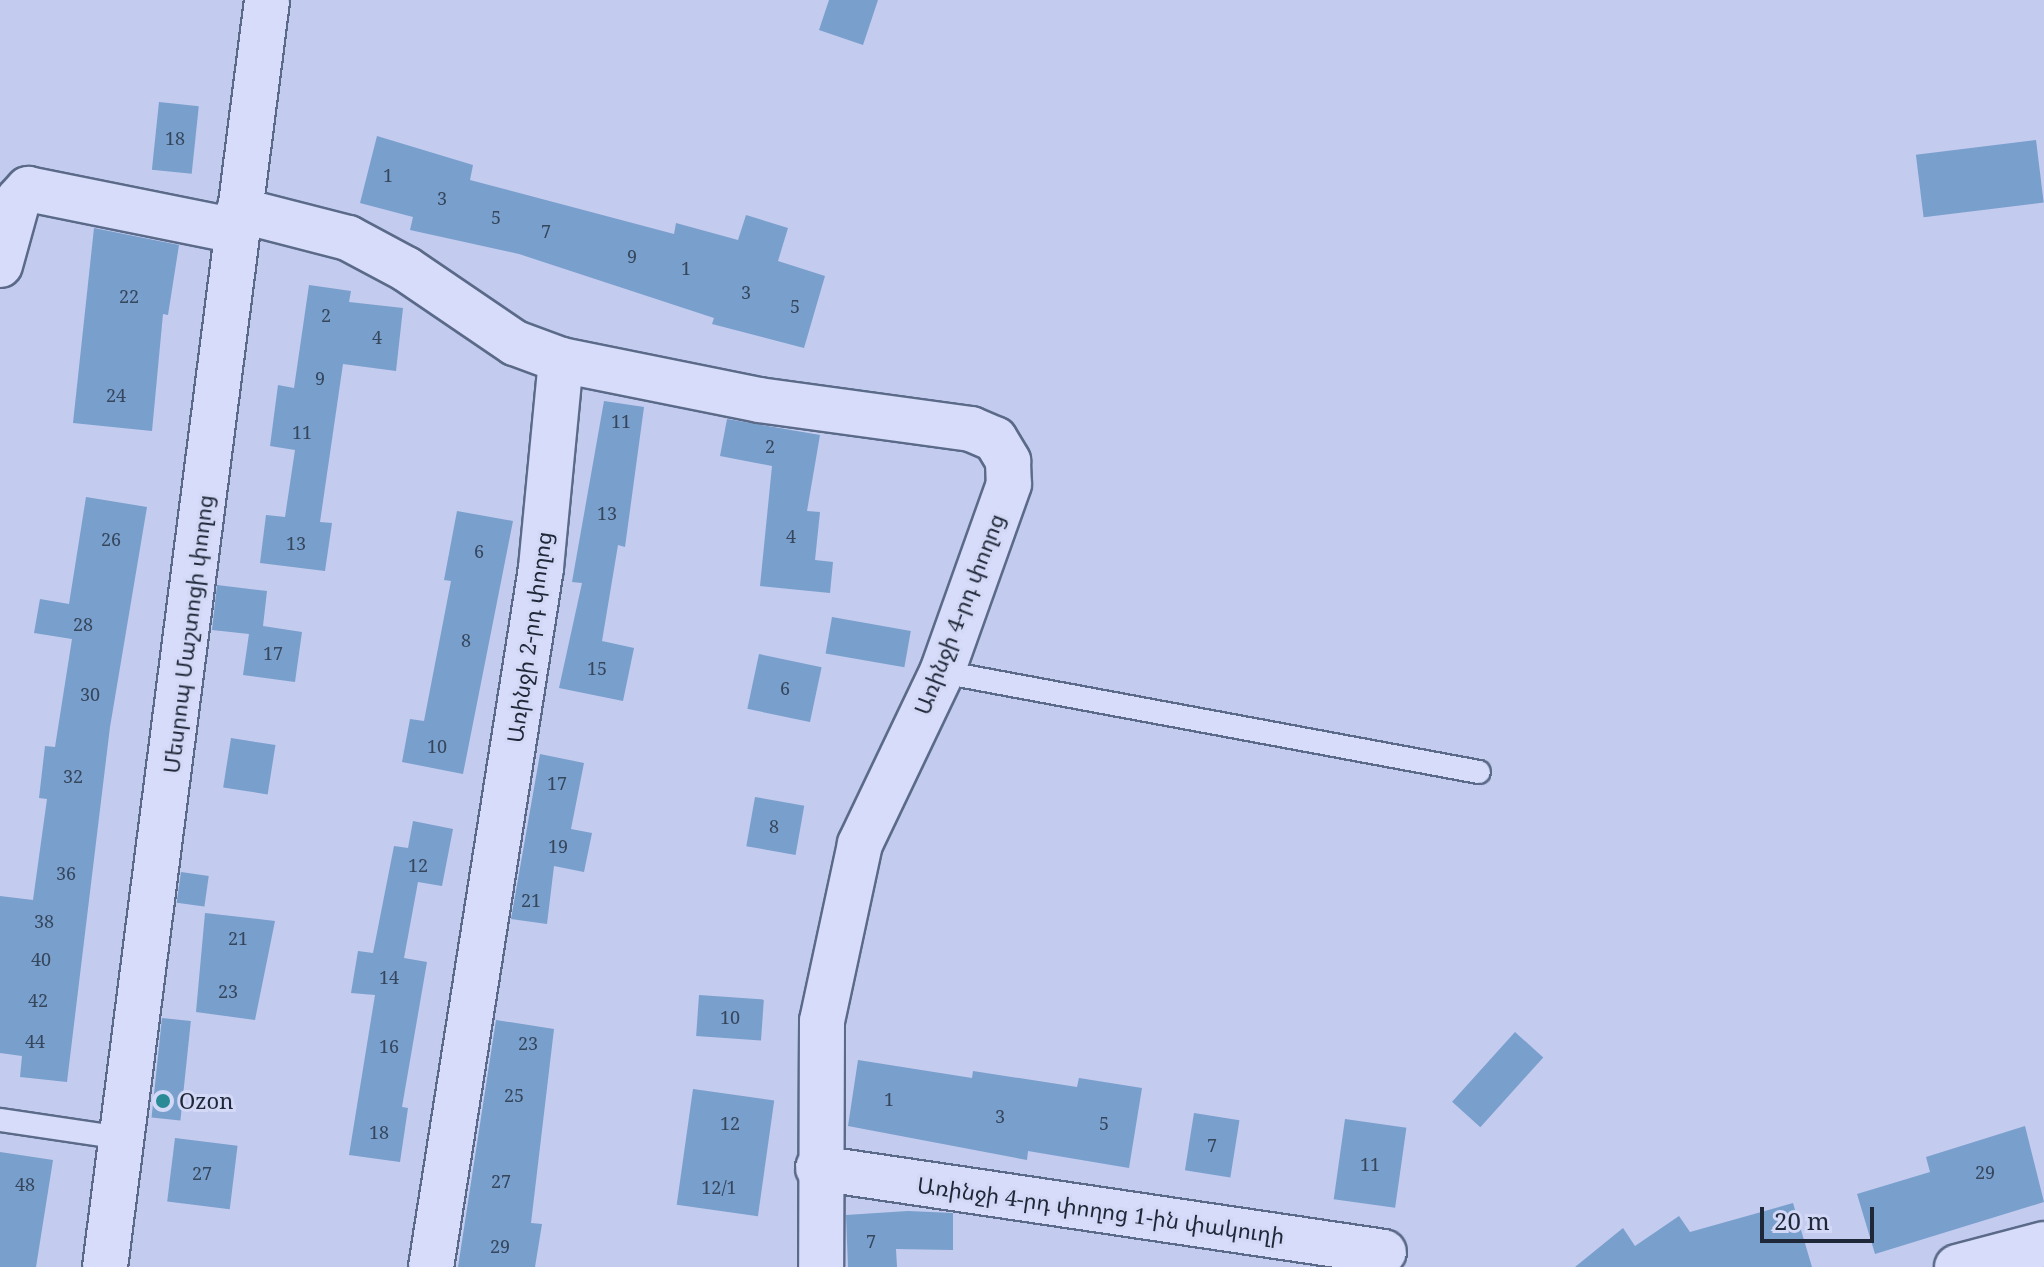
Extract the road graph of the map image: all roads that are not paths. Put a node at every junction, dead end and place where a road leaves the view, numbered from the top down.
1 (267, 0) edge
2 (238, 221) junction
3 (0, 265) edge
4 (561, 360) junction
5 (942, 672) junction
6 (1479, 772) dead end
7 (0, 1120) edge
8 (122, 1138) junction
9 (818, 1168) junction
10 (2044, 1244) edge
11 (1384, 1252) dead end
12 (105, 1267) edge
13 (431, 1267) edge
14 (821, 1267) edge
15 (1957, 1267) edge

1 - 2 street, Մեսրոպ Մաշտոցի փողոց
2 - 3 street
2 - 4 street
2 - 8 street, Մեսրոպ Մաշտոցի փողոց
4 - 5 street, Առինջի 4-րդ փողոց
4 - 13 street, Առինջի 2-րդ փողոց
5 - 6 lane
5 - 9 street, Առինջի 4-րդ փողոց
7 - 8 lane
8 - 12 street, Մեսրոպ Մաշտոցի փողոց
9 - 11 street, Առինջի 4-րդ փողոց 1-ին փակուղի
9 - 14 street, Առինջի 4-րդ փողոց
10 - 15 street

